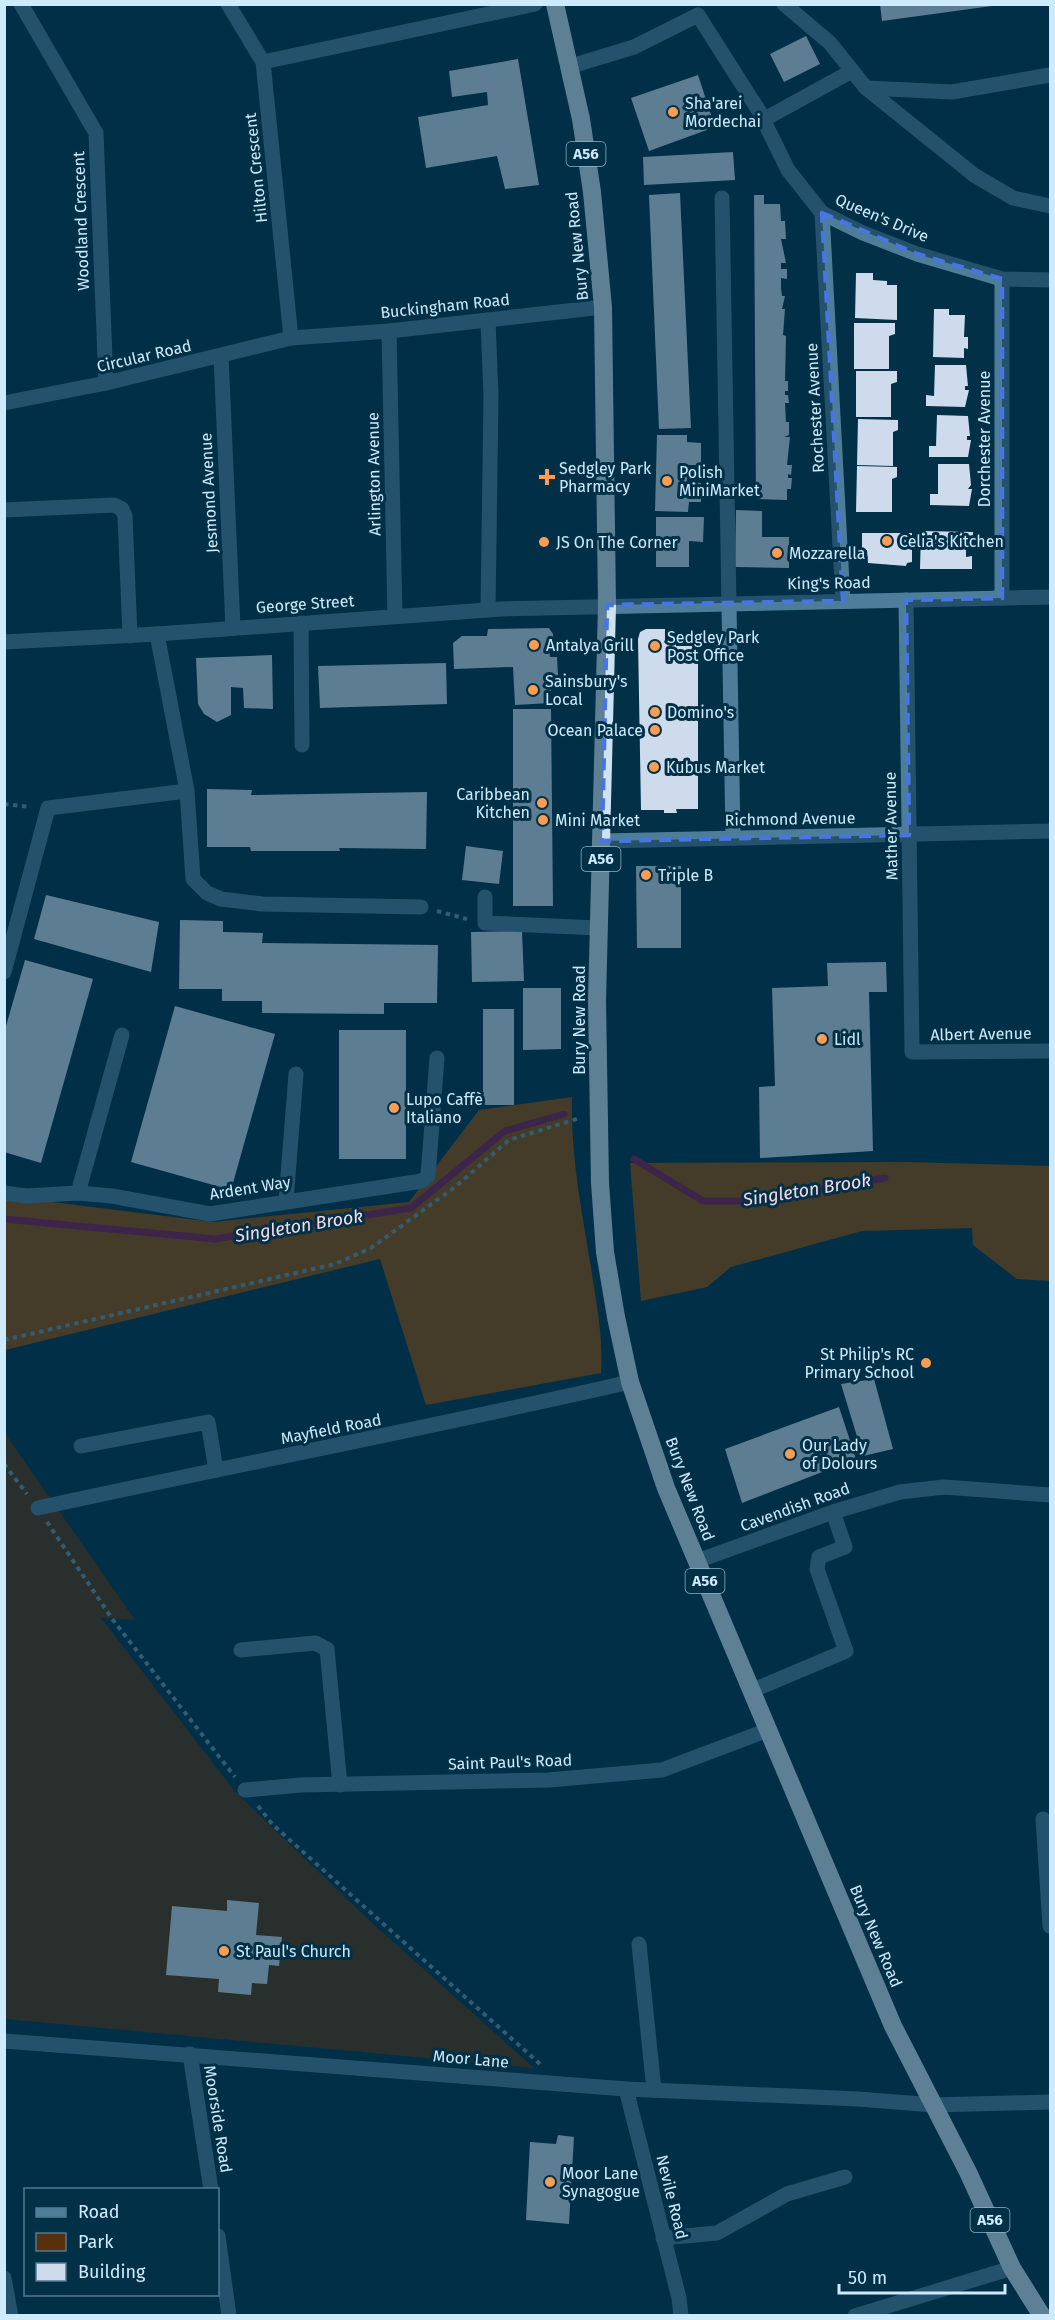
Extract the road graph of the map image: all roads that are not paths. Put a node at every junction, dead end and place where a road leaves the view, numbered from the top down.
1 (21, 4) edge
2 (228, 4) edge
3 (535, 4) edge
4 (555, 4) edge
5 (784, 4) edge
6 (698, 10) edge
7 (263, 62) junction
8 (568, 67) junction
9 (852, 71) junction
10 (1050, 75) edge
11 (866, 88) junction
12 (763, 120) junction
13 (722, 198) dead end
14 (1050, 206) edge
15 (822, 213) junction
16 (1002, 279) junction
17 (1050, 280) edge
18 (603, 306) junction
19 (488, 320) junction
20 (389, 331) junction
21 (291, 338) junction
22 (221, 356) junction
23 (106, 383) junction
24 (4, 403) edge
25 (4, 510) edge
26 (1050, 597) edge
27 (1002, 598) junction
28 (906, 600) junction
29 (843, 601) junction
30 (729, 603) junction
31 (608, 605) junction
32 (488, 610) junction
33 (395, 616) junction
34 (301, 623) junction
35 (233, 628) junction
36 (156, 634) junction
37 (130, 636) junction
38 (4, 642) edge
39 (302, 745) dead end
40 (187, 791) junction
41 (1050, 831) edge
42 (909, 835) junction
43 (733, 838) junction
44 (602, 841) junction
45 (485, 897) dead end
46 (421, 907) road end
47 (599, 928) junction
48 (4, 972) edge
49 (122, 1035) dead end
50 (1050, 1051) edge
51 (912, 1052) joint
52 (437, 1058) dead end
53 (296, 1074) dead end
54 (4, 1193) edge
55 (78, 1193) junction
56 (286, 1201) junction
57 (630, 1383) junction
58 (81, 1446) dead end
59 (216, 1470) junction
60 (1050, 1495) edge
61 (38, 1508) dead end
62 (833, 1512) junction
63 (697, 1561) junction
64 (241, 1650) dead end
65 (751, 1691) junction
66 (768, 1730) junction
67 (340, 1785) junction
68 (245, 1790) dead end
69 (1043, 1819) dead end
70 (1050, 1926) edge
71 (639, 1944) dead end
72 (4, 2041) edge
73 (190, 2054) junction
74 (626, 2089) junction
75 (654, 2090) junction
76 (1050, 2102) edge
77 (934, 2105) junction
78 (845, 2177) dead end
79 (210, 2188) edge
80 (663, 2238) junction
81 (219, 2243) edge
82 (1012, 2268) junction
83 (4, 2278) edge
84 (11, 2316) edge
85 (230, 2316) edge
86 (681, 2316) edge
87 (855, 2316) edge
88 (1042, 2316) edge

1 - 23 street, Woodland Crescent
2 - 7 street, Hilton Crescent
3 - 7 street
4 - 8 highway, Bury New Road / A56
5 - 9 street
6 - 8 street
6 - 12 street, Queen's Drive
7 - 21 street, Hilton Crescent
8 - 18 highway, Bury New Road / A56
9 - 11 street
9 - 12 street
10 - 11 street
11 - 14 street
12 - 15 street, Queen's Drive
13 - 30 street
15 - 16 street, Queen's Drive
15 - 29 street, Rochester Avenue
16 - 17 street, Queen's Drive
16 - 27 street, Dorchester Avenue
18 - 19 street, Buckingham Road
18 - 31 highway, Bury New Road
19 - 20 street, Buckingham Road
19 - 32 street
20 - 21 street, Buckingham Road
20 - 33 street, Arlington Avenue
21 - 22 street, Circular Road
22 - 23 street, Circular Road
22 - 35 street, Jesmond Avenue
23 - 24 street, Circular Road
25 - 37 street
26 - 27 street, King's Road
27 - 28 street, King's Road
28 - 29 street, King's Road
28 - 42 street, Mather Avenue
29 - 30 street, King's Road
30 - 31 street, King's Road
30 - 43 street
31 - 32 street, George Street
31 - 44 highway, Bury New Road / A56
32 - 33 street, George Street
33 - 34 street, George Street
34 - 35 street, George Street
34 - 39 street
35 - 36 street, George Street
36 - 37 street, George Street
36 - 40 street
37 - 38 street, George Street
40 - 46 street
40 - 48 street
41 - 42 street, Richmond Avenue
42 - 43 street, Richmond Avenue
42 - 51 street, Mather Avenue
43 - 44 street, Richmond Avenue
44 - 47 highway, Bury New Road / A56
45 - 47 street
47 - 57 highway, Bury New Road / A56
49 - 55 street
50 - 51 street, Albert Avenue
52 - 56 street, Ardent Way
53 - 56 street
54 - 55 street, Ardent Way
55 - 56 street, Ardent Way
57 - 59 street, Mayfield Road
57 - 63 highway, Bury New Road / A56
58 - 59 street
59 - 61 street, Mayfield Road
60 - 62 street, Cavendish Road
62 - 63 street, Cavendish Road
62 - 65 street
63 - 65 highway, Bury New Road / A56
64 - 67 street
65 - 66 highway, Bury New Road / A56
66 - 67 street, Saint Paul's Road
66 - 77 highway, Bury New Road / A56
67 - 68 street, Saint Paul's Road
69 - 70 street
71 - 75 street
72 - 73 street, Moor Lane
73 - 74 street, Moor Lane
73 - 79 street, Moorside Road
74 - 75 street, Moor Lane
74 - 80 street, Nevile Road
75 - 77 street, Moor Lane
76 - 77 street, Moor Lane
77 - 82 highway, Bury New Road / A56
78 - 80 street
80 - 86 street, Nevile Road
81 - 85 street
82 - 87 street
82 - 88 highway, Bury New Road / A56
83 - 84 street

